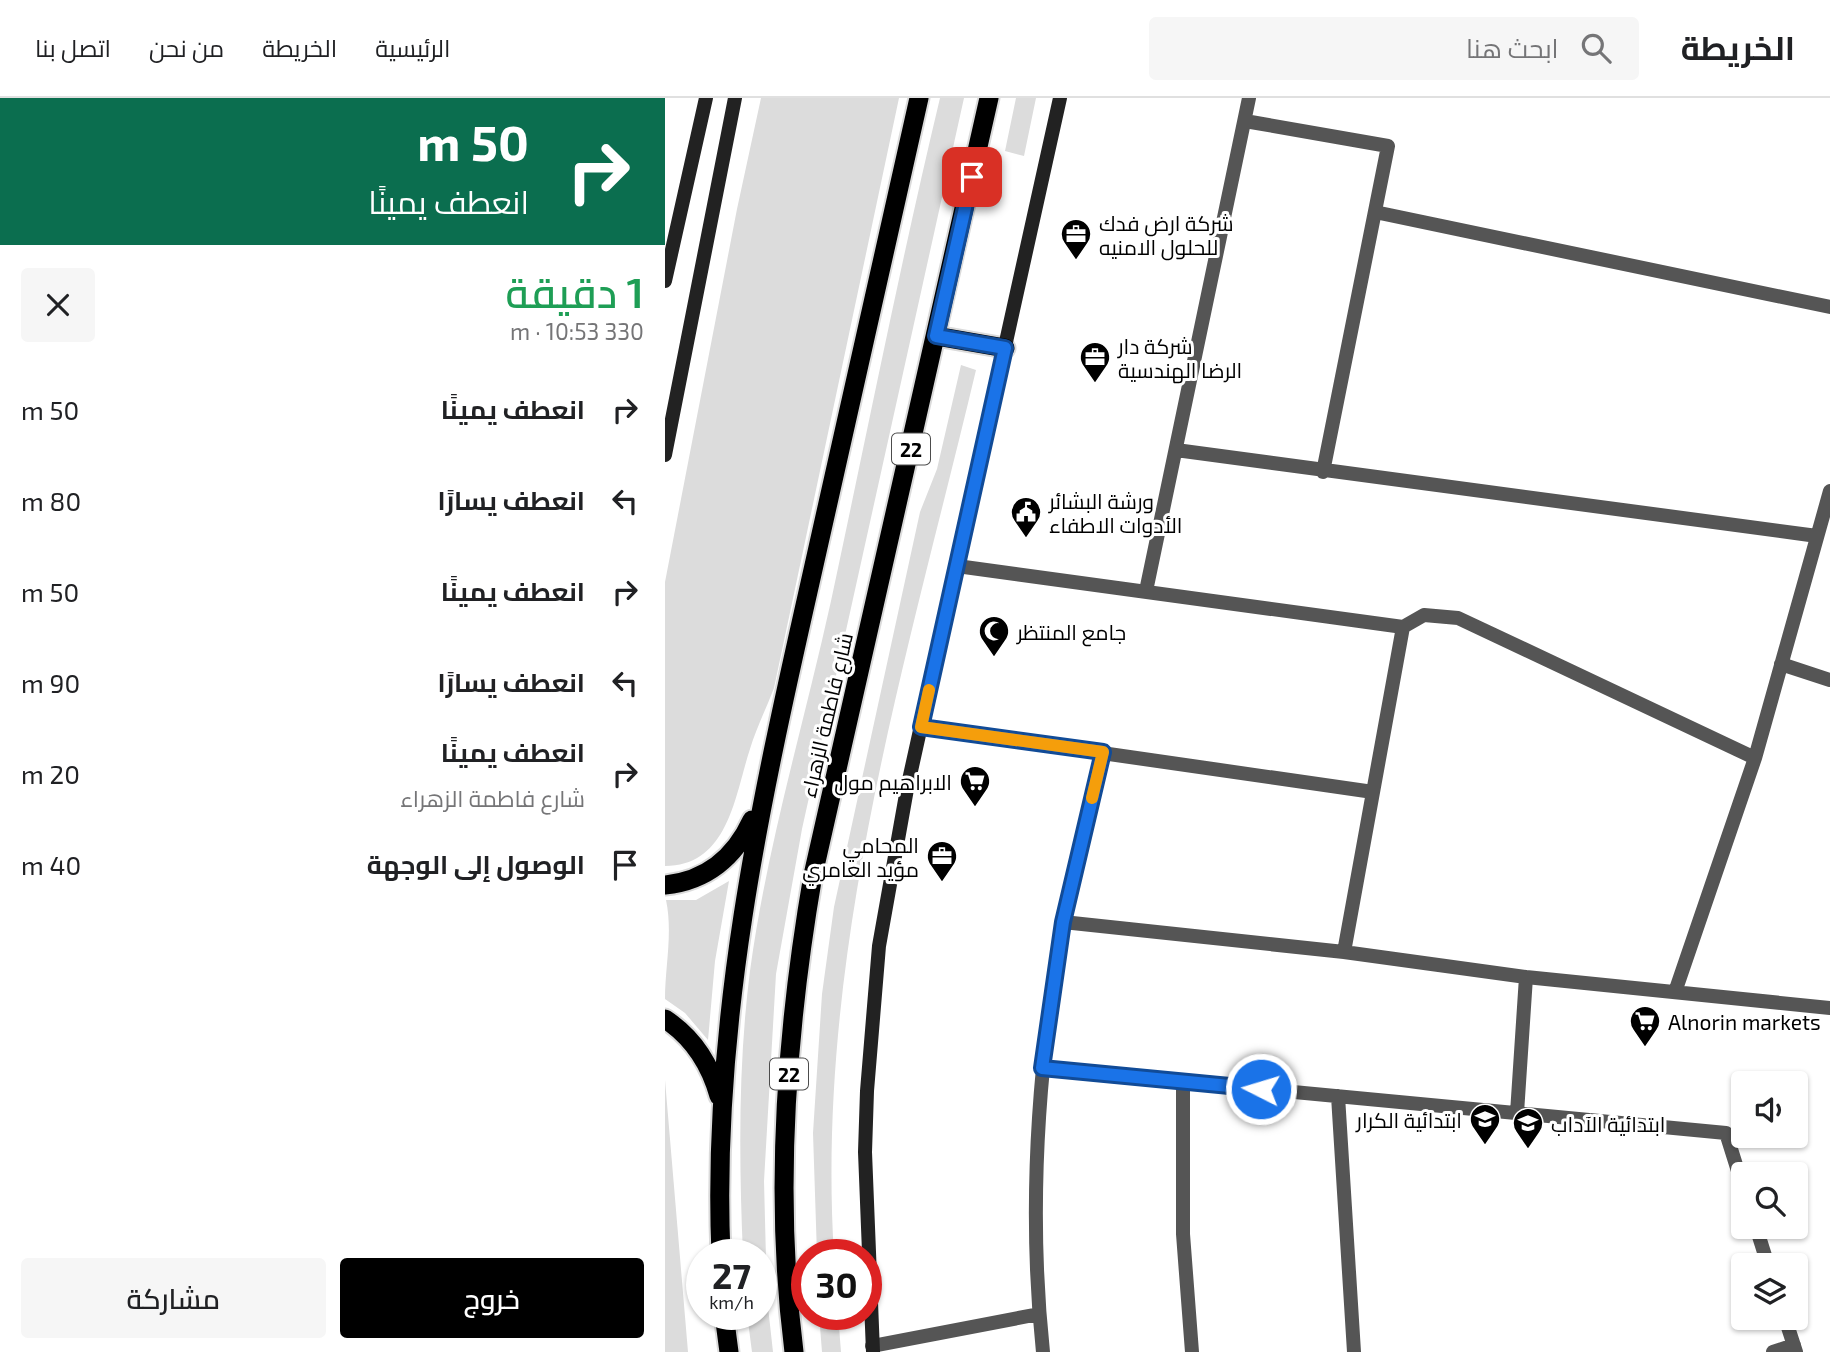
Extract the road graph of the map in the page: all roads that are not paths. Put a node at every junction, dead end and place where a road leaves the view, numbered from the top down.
1 (706, 98) edge
2 (735, 98) edge
3 (919, 98) edge
4 (989, 98) edge
5 (1060, 98) edge
6 (1249, 98) edge
7 (1245, 121) junction
8 (1374, 212) junction
9 (665, 282) edge
10 (1830, 307) edge
11 (936, 336) junction
12 (1005, 348) junction
13 (1176, 450) junction
14 (665, 455) edge
15 (1323, 472) junction
16 (1830, 492) edge
17 (1817, 536) junction
18 (957, 566) junction
19 (1146, 592) junction
20 (1403, 626) junction
21 (1781, 664) junction
22 (1830, 680) edge
23 (921, 727) junction
24 (1103, 752) junction
25 (1755, 758) junction
26 (764, 783) junction
27 (1373, 792) junction
28 (665, 885) edge
29 (1063, 922) junction
30 (1345, 952) junction
31 (1526, 977) junction
32 (1675, 992) junction
33 (1830, 1007) edge
34 (665, 1019) edge
35 (1042, 1068) junction
36 (1183, 1082) junction
37 (1338, 1096) junction
38 (721, 1110) junction
39 (1517, 1114) junction
40 (1735, 1162) edge
41 (720, 1239) edge
42 (1039, 1314) junction
43 (726, 1330) edge
44 (1789, 1330) edge
45 (1795, 1348) edge
46 (873, 1349) edge
47 (729, 1352) edge
48 (794, 1352) edge
49 (1043, 1352) edge
50 (1192, 1352) edge
51 (1354, 1352) edge
52 (1773, 1352) edge

1 - 9 main road
2 - 14 main road
3 - 26 highway
4 - 11 highway, شارع فاطمة الزهراء / 22
5 - 12 main road
6 - 7 street
7 - 8 street
7 - 13 street
8 - 10 street
8 - 15 street
11 - 12 highway
11 - 48 highway, شارع فاطمة الزهراء / 22
12 - 18 main road
13 - 15 street
13 - 19 street
15 - 17 street
16 - 17 street
17 - 21 street
18 - 19 street
18 - 23 main road
19 - 20 street
20 - 25 street
20 - 27 street
21 - 22 street
21 - 25 street
23 - 24 street
23 - 46 main road
24 - 27 street
24 - 29 street
25 - 32 street
26 - 28 highway
26 - 38 highway
27 - 30 street
29 - 30 street
29 - 35 street
30 - 31 street
31 - 32 street
31 - 39 street
32 - 33 street
34 - 38 highway
35 - 36 street
35 - 42 street
36 - 37 street
36 - 50 street
37 - 39 street
37 - 51 street
38 - 41 highway
39 - 40 street
42 - 46 street
42 - 49 street
43 - 47 highway
44 - 45 street
45 - 52 street

